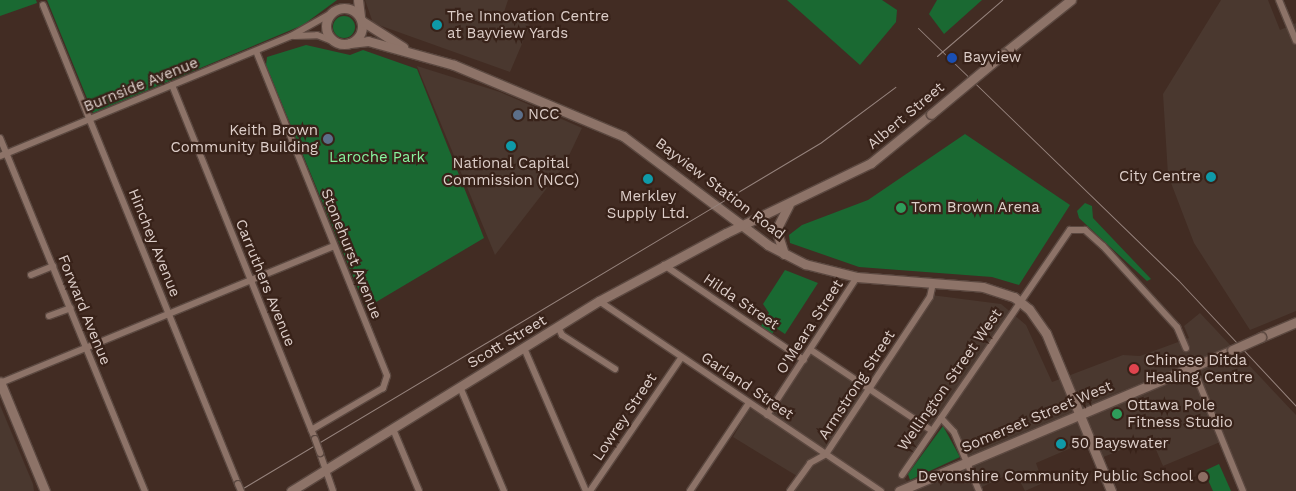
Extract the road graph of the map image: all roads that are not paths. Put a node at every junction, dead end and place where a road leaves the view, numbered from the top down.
1 (344, 0) edge
2 (358, 0) edge
3 (1071, 0) edge
4 (1279, 0) edge
5 (43, 5) dead end
6 (331, 12) junction
7 (361, 19) junction
8 (291, 36) junction
9 (333, 41) junction
10 (1296, 41) edge
11 (350, 43) junction
12 (256, 51) junction
13 (415, 53) junction
14 (172, 85) junction
15 (90, 119) junction
16 (0, 138) edge
17 (3, 155) edge
18 (796, 199) junction
19 (742, 225) junction
20 (334, 246) junction
21 (784, 254) junction
22 (664, 265) junction
23 (53, 266) junction
24 (31, 275) dead end
25 (857, 277) junction
26 (250, 280) junction
27 (934, 283) junction
28 (1020, 301) junction
29 (599, 302) junction
30 (70, 308) junction
31 (169, 313) junction
32 (49, 316) dead end
33 (1296, 322) edge
34 (558, 327) junction
35 (87, 347) junction
36 (524, 348) junction
37 (1186, 348) dead end
38 (811, 350) junction
39 (681, 358) junction
40 (804, 360) junction
41 (1192, 366) junction
42 (615, 369) dead end
43 (0, 383) edge
44 (460, 387) junction
45 (869, 388) junction
46 (749, 403) junction
47 (1079, 413) junction
48 (767, 415) junction
49 (941, 418) junction
50 (393, 429) junction
51 (312, 430) junction
52 (931, 430) junction
53 (826, 454) junction
54 (966, 462) junction
55 (326, 470) junction
56 (902, 475) dead end
57 (240, 488) edge
58 (45, 491) edge
59 (145, 491) edge
60 (291, 491) edge
61 (333, 491) edge
62 (419, 491) edge
63 (504, 491) edge
64 (586, 491) edge
65 (590, 491) edge
66 (690, 491) edge
67 (790, 491) edge
68 (881, 491) edge
69 (899, 491) edge
70 (979, 491) edge
71 (1112, 491) edge
72 (1243, 491) edge

1 - 6 main road
2 - 7 main road
3 - 18 main road, Albert Street, bridge
4 - 10 street
5 - 15 street, Hinchey Avenue
6 - 7 main road
6 - 8 street, Burnside Avenue
6 - 9 main road
7 - 11 main road
7 - 13 main road, Bayview Station Road
8 - 9 street, Burnside Avenue
8 - 12 street, Burnside Avenue
9 - 11 main road
11 - 13 main road, Bayview Station Road
12 - 14 street, Burnside Avenue
12 - 20 street, Stonehurst Avenue
13 - 19 main road, Bayview Station Road
14 - 15 street, Burnside Avenue
14 - 26 street, Carruthers Avenue
15 - 17 street, Burnside Avenue
15 - 31 street, Hinchey Avenue
16 - 17 street, Forward Avenue
17 - 23 street, Forward Avenue
18 - 19 main road, Albert Street
18 - 21 main road
19 - 21 main road, Bayview Station Road
19 - 22 main road, Scott Street
20 - 26 street
20 - 51 street, Stonehurst Avenue
21 - 25 main road, Bayview Station Road
22 - 29 main road, Scott Street
22 - 40 street, Hilda Street
23 - 24 street
23 - 30 street, Forward Avenue
25 - 27 main road, Bayview Station Road
25 - 38 street, O'Meara Street
26 - 31 street
26 - 51 street, Carruthers Avenue
27 - 28 main road, Bayview Station Road
27 - 45 street, Armstrong Street
28 - 37 street, Wellington Street West
28 - 47 main road
28 - 49 street, Wellington Street West
29 - 34 main road, Scott Street
29 - 39 street, Garland Street
30 - 32 street
30 - 35 street, Forward Avenue
31 - 35 street
31 - 57 street, Hinchey Avenue
33 - 41 main road, Somerset Street West, bridge
34 - 36 main road, Scott Street
34 - 42 street
35 - 43 street
35 - 59 street, Forward Avenue
36 - 44 main road, Scott Street
36 - 64 street
38 - 40 street, O'Meara Street
38 - 45 street
39 - 46 street, Garland Street
39 - 65 street, Lowrey Street
40 - 48 street, O'Meara Street
41 - 47 main road, Somerset Street West
41 - 72 street
43 - 58 main road
44 - 50 main road, Scott Street
44 - 63 street
45 - 52 street
45 - 53 street, Armstrong Street
46 - 48 street, Garland Street
46 - 66 street
47 - 54 main road, Somerset Street West
47 - 71 main road
48 - 53 street, Garland Street
49 - 52 street, Wellington Street West
49 - 54 street
50 - 55 main road, Scott Street
50 - 62 street
51 - 55 street, Carruthers Avenue, bridge
52 - 56 street, Wellington Street West
53 - 67 street, Armstrong Street
53 - 68 street, Garland Street
54 - 69 main road, Somerset Street West
54 - 70 street
55 - 60 main road, Scott Street
55 - 61 street, Carruthers Avenue

